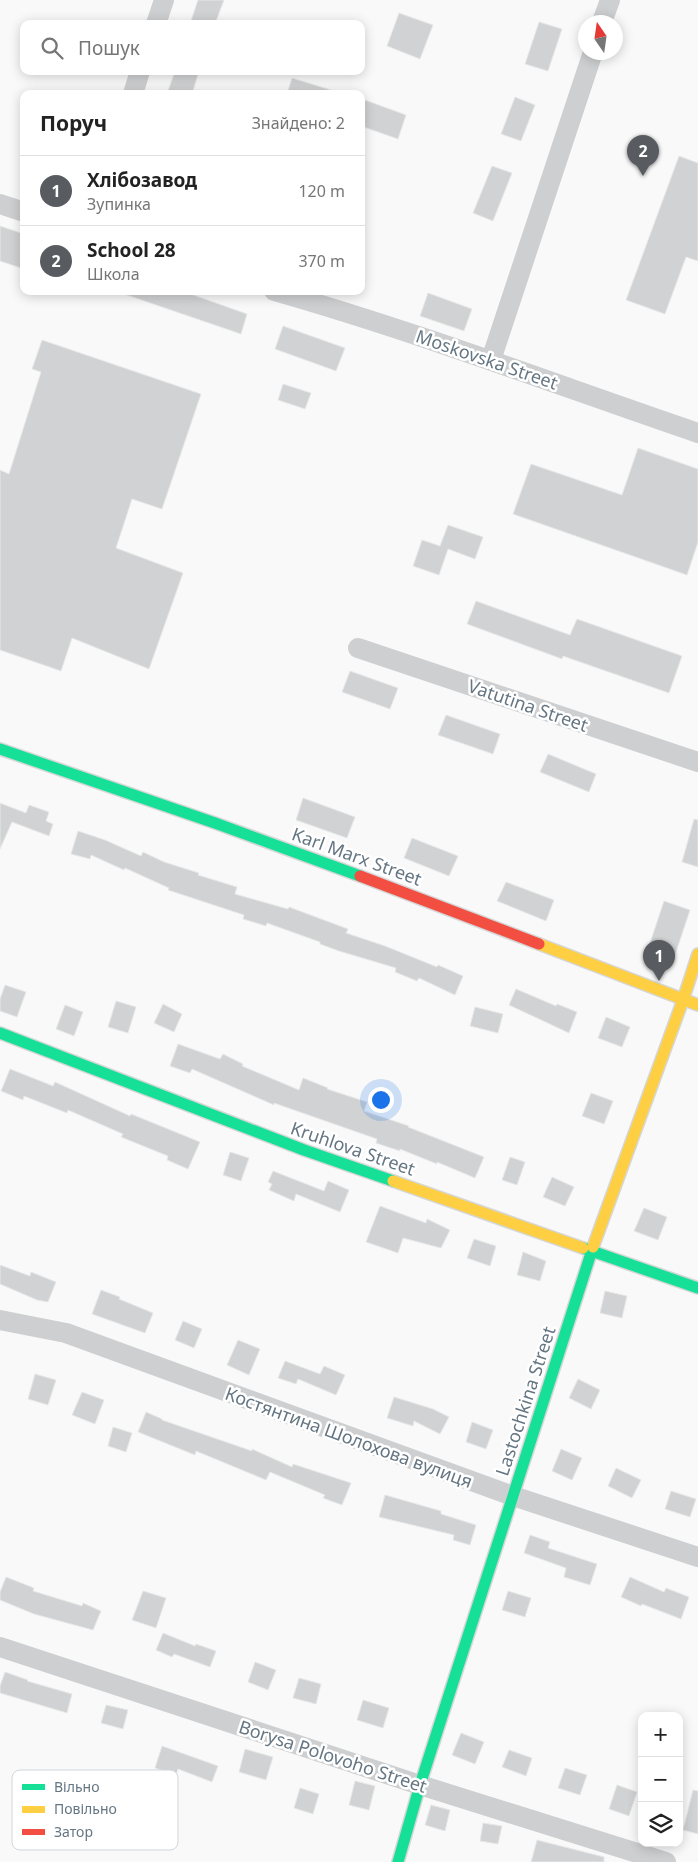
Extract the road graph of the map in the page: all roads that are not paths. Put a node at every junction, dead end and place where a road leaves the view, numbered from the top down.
1 (164, 0) edge
2 (610, 0) edge
3 (605, 15) edge
4 (157, 20) edge
5 (590, 60) edge
6 (139, 75) edge
7 (134, 90) edge
8 (0, 204) edge
9 (20, 211) edge
10 (288, 295) edge
11 (491, 360) junction
12 (698, 433) edge
13 (358, 648) dead end
14 (0, 749) edge
15 (698, 762) edge
16 (698, 954) edge
17 (684, 1000) junction
18 (698, 1005) edge
19 (0, 1033) edge
20 (592, 1252) junction
21 (698, 1288) edge
22 (0, 1320) edge
23 (513, 1496) junction
24 (698, 1557) edge
25 (0, 1647) edge
26 (420, 1784) junction
27 (398, 1862) edge
28 (666, 1862) edge

1 - 4 street
2 - 3 street
5 - 11 street
6 - 7 street
8 - 9 street
10 - 11 street, Moskovska Street
11 - 12 street, Moskovska Street
13 - 15 street, Vatutina Street
14 - 17 street, Karl Marx Street
16 - 17 street, Lastochkina Street
17 - 18 street, Karl Marx Street
17 - 20 street, Lastochkina Street
19 - 20 street, Kruhlova Street
20 - 21 street, Kruhlova Street
20 - 23 street, Lastochkina Street
22 - 23 street, Костянтина Шолохова вулиця
23 - 24 street, Костянтина Шолохова вулиця
23 - 26 street, Lastochkina Street
25 - 26 street, Borysa Polovoho Street
26 - 27 street, Lastochkina Street
26 - 28 street, Borysa Polovoho Street

